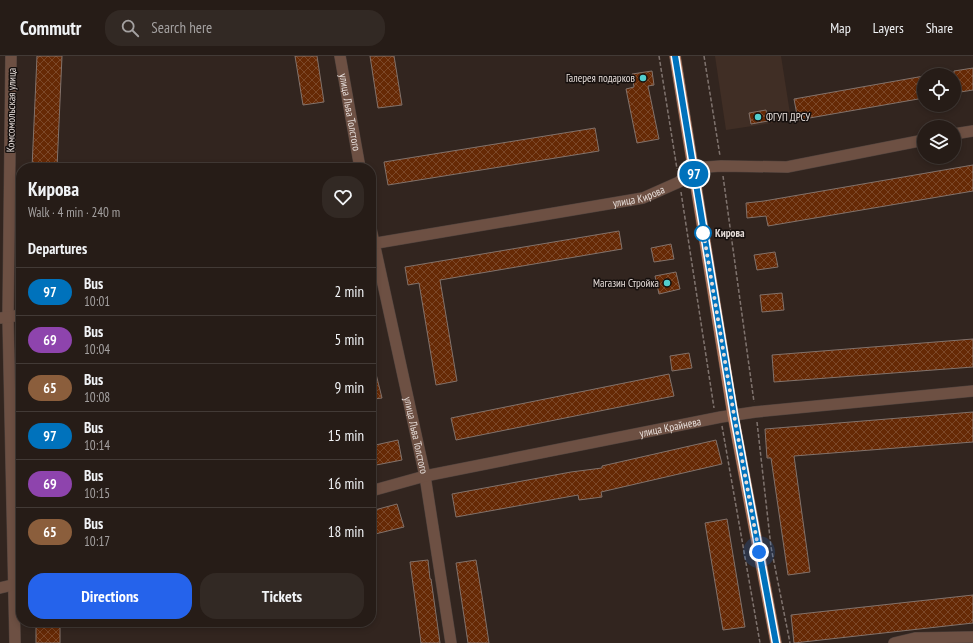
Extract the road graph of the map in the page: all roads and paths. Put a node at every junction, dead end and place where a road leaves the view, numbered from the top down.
1 (11, 56) edge
2 (340, 56) edge
3 (659, 56) edge
4 (675, 56) edge
5 (704, 56) edge
6 (973, 131) edge
7 (961, 133) edge
8 (917, 141) edge
9 (359, 163) edge
10 (721, 166) junction
11 (693, 168) junction
12 (679, 182) junction
13 (376, 243) edge
14 (376, 262) edge
15 (16, 316) edge
16 (4, 318) edge
17 (973, 391) edge
18 (755, 412) junction
19 (734, 415) junction
20 (718, 417) junction
21 (425, 476) junction
22 (376, 490) edge
23 (16, 545) edge
24 (16, 584) edge
25 (0, 588) edge
26 (17, 627) edge
27 (973, 636) edge
28 (16, 643) edge
29 (451, 643) edge
30 (760, 643) edge
31 (776, 643) edge
32 (790, 643) edge
33 (894, 643) edge

1 - 16 street, Комсомольская улица
2 - 9 street, улица Льва Толстого
3 - 12 path
4 - 11 main road
5 - 10 path
6 - 7 street
8 - 10 street
10 - 11 street
10 - 18 path
11 - 12 street, улица Кирова
11 - 19 main road
12 - 13 street, улица Кирова
12 - 20 path
14 - 21 street, улица Льва Толстого
15 - 16 street
16 - 23 street, Комсомольская улица
17 - 18 street, улица Крайнева
18 - 19 street, улица Крайнева
18 - 32 path
19 - 20 street, улица Крайнева
19 - 31 main road
20 - 21 street, улица Крайнева
20 - 30 path
21 - 22 street, улица Крайнева
21 - 29 street, улица Льва Толстого
24 - 25 street
26 - 28 street, Комсомольская улица
27 - 33 street

